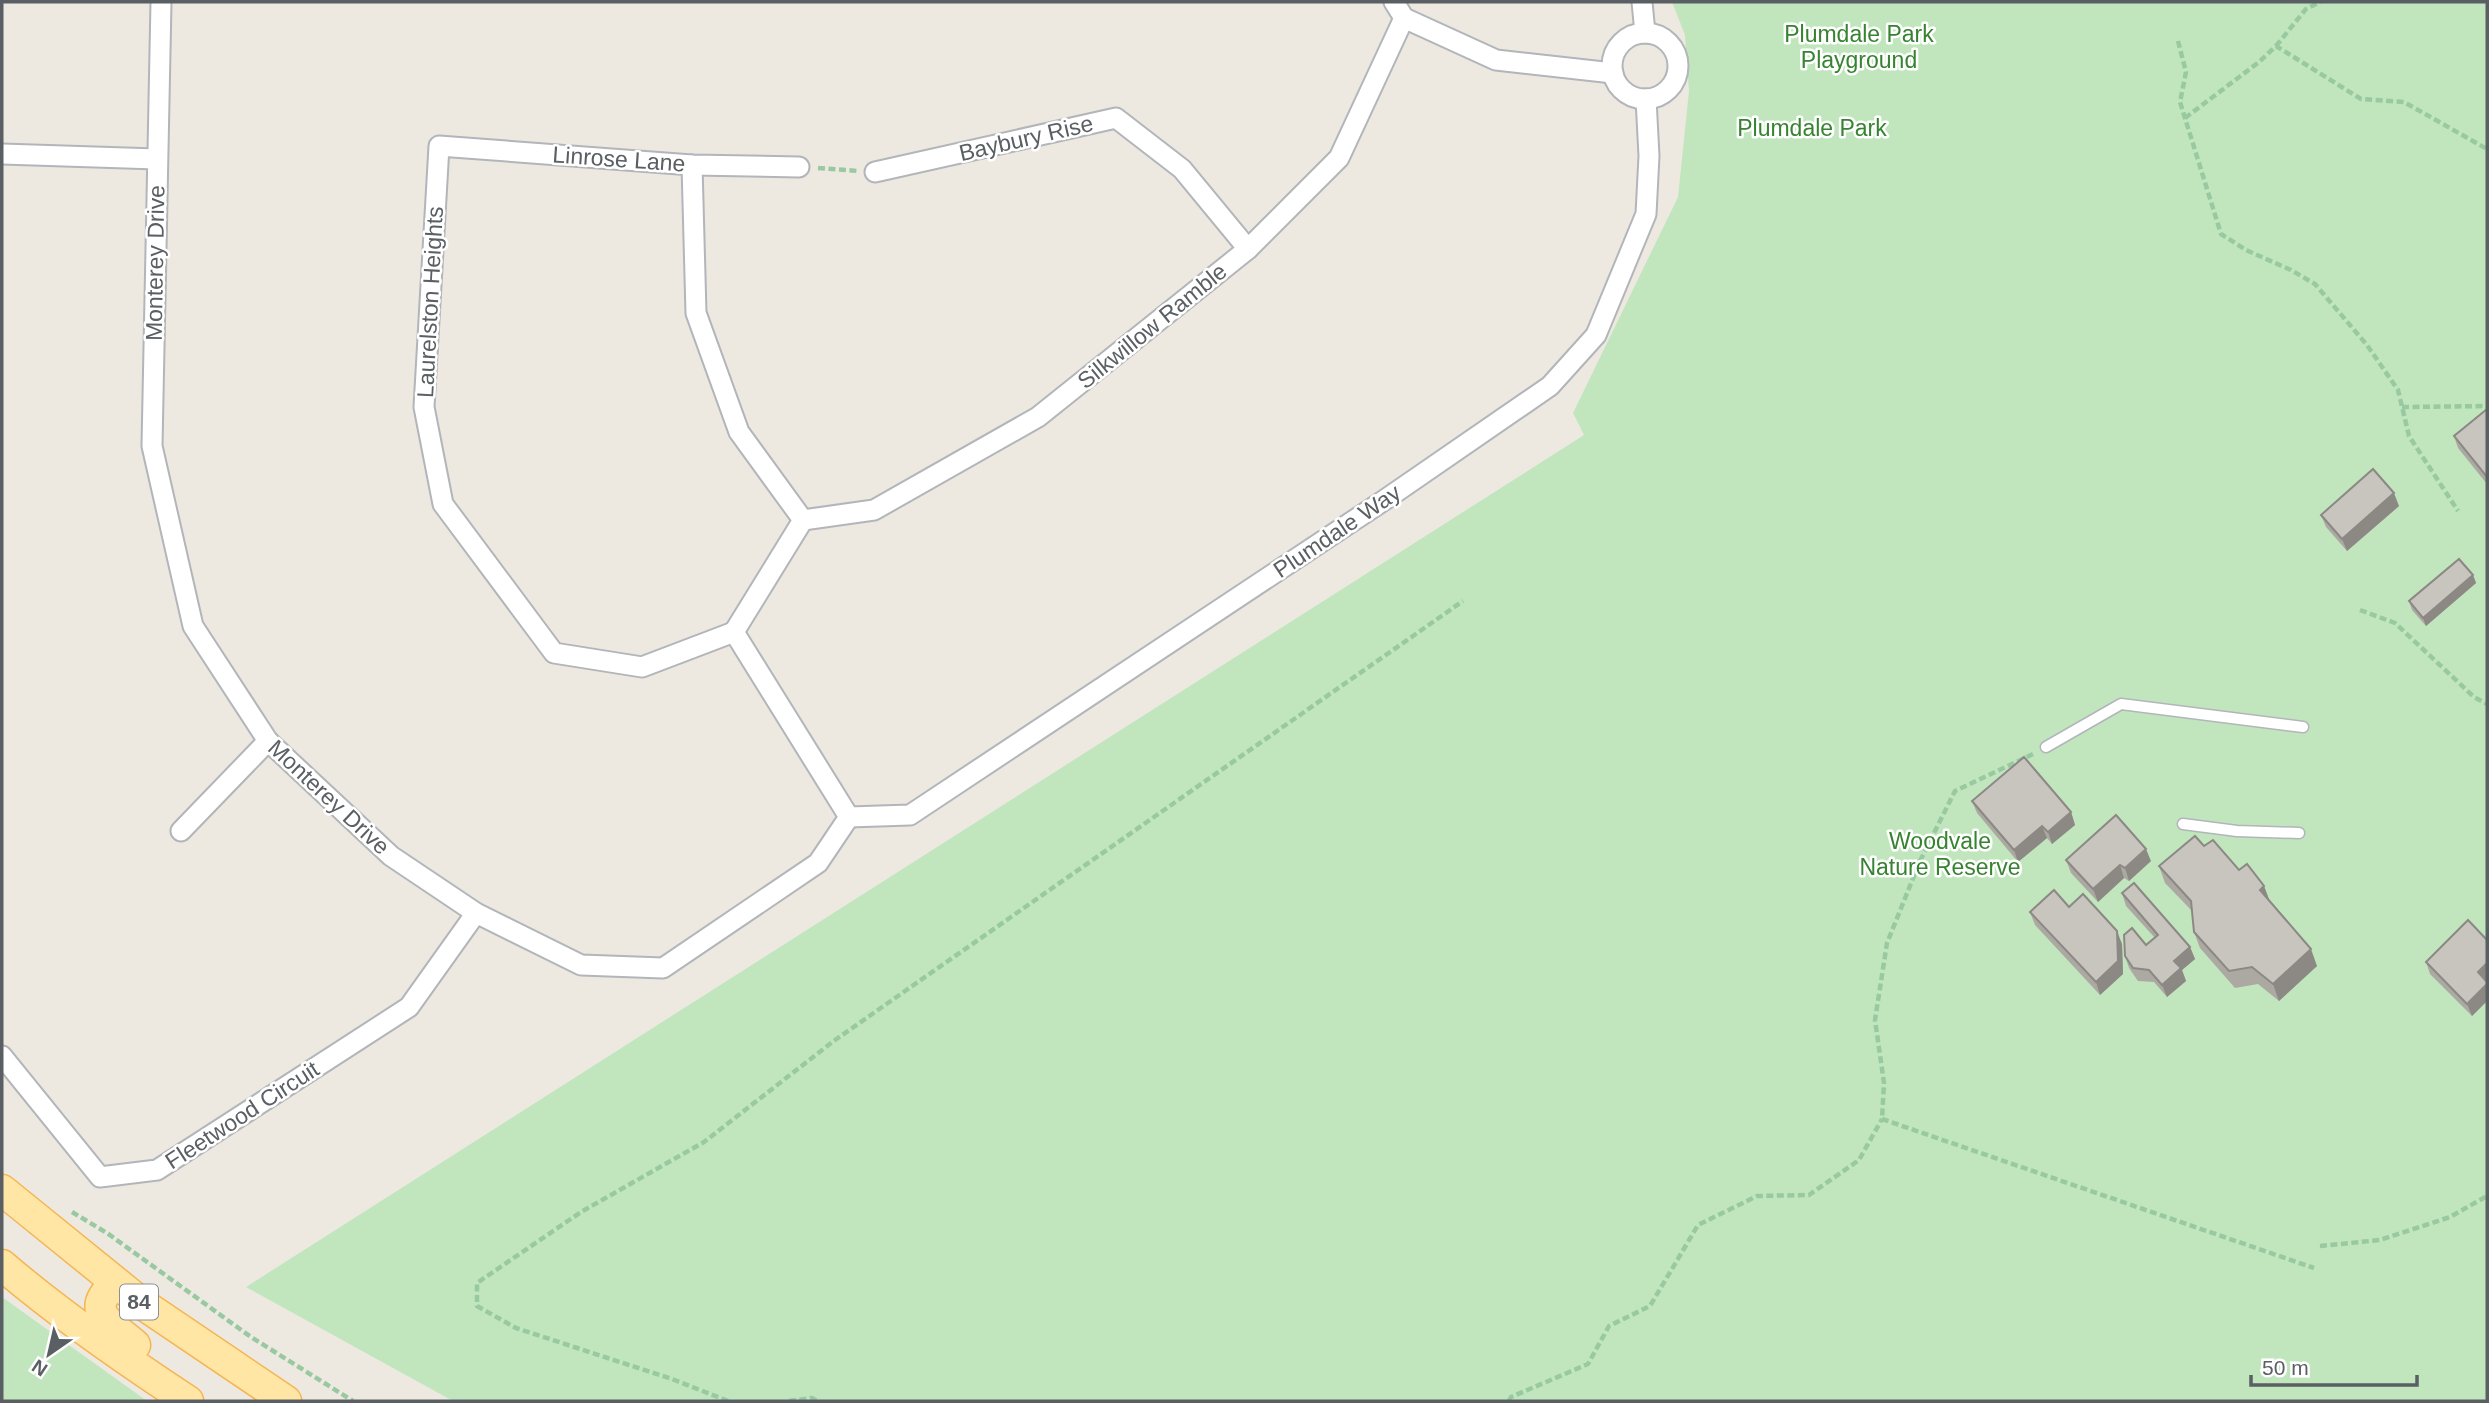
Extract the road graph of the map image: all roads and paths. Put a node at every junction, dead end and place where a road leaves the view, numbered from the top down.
1 (160, 2) edge
2 (1642, 2) edge
3 (2320, 2) edge
4 (1399, 10) edge
5 (1645, 33) junction
6 (2178, 41) dead end
7 (2276, 46) junction
8 (1613, 73) junction
9 (1646, 99) junction
10 (2185, 118) junction
11 (439, 146) joint
12 (2487, 149) edge
13 (2, 154) edge
14 (157, 159) junction
15 (692, 165) junction
16 (799, 167) joint
17 (875, 172) joint
18 (1248, 249) junction
19 (2487, 406) edge
20 (2402, 407) junction
21 (2458, 512) dead end
22 (803, 520) junction
23 (1463, 601) dead end
24 (2360, 610) dead end
25 (734, 632) junction
26 (2487, 704) edge
27 (2304, 727) dead end
28 (268, 741) junction
29 (2046, 747) joint
30 (849, 817) junction
31 (2183, 824) dead end
32 (181, 831) dead end
33 (2299, 833) dead end
34 (476, 914) junction
35 (2, 1056) edge
36 (1882, 1119) junction
37 (2, 1190) edge
38 (2487, 1196) edge
39 (67, 1209) dead end
40 (2320, 1246) dead end
41 (2, 1265) edge
42 (2314, 1268) dead end
43 (116, 1283) junction
44 (188, 1401) edge
45 (206, 1401) edge
46 (286, 1401) edge
47 (353, 1401) edge
48 (728, 1401) edge
49 (789, 1401) edge
50 (817, 1401) edge
51 (1509, 1401) edge

1 - 14 street, Monterey Drive
2 - 5 street
3 - 7 path
4 - 8 street
4 - 18 street, Silkwillow Ramble
5 - 8 street
5 - 9 street
6 - 10 path
7 - 10 path
7 - 12 path
8 - 9 street
9 - 30 street, Plumdale Way
10 - 20 path
11 - 15 street, Linrose Lane
11 - 25 street, Laurelston Heights
13 - 14 street
14 - 28 street, Monterey Drive
15 - 16 street, Linrose Lane
15 - 22 street
16 - 17 path
17 - 18 street, Baybury Rise
18 - 22 street, Silkwillow Ramble
19 - 20 path
20 - 21 path
22 - 25 street
23 - 48 path
24 - 26 path
25 - 30 street
27 - 29 lane
28 - 32 street
28 - 34 street, Monterey Drive
29 - 36 path
30 - 34 street, Monterey Drive
31 - 33 lane
34 - 35 street, Fleetwood Circuit
36 - 42 path
36 - 51 path
37 - 43 main road, 84
38 - 40 path
39 - 47 path
41 - 44 main road, 84
43 - 45 main road
43 - 46 main road, 84
49 - 50 path

